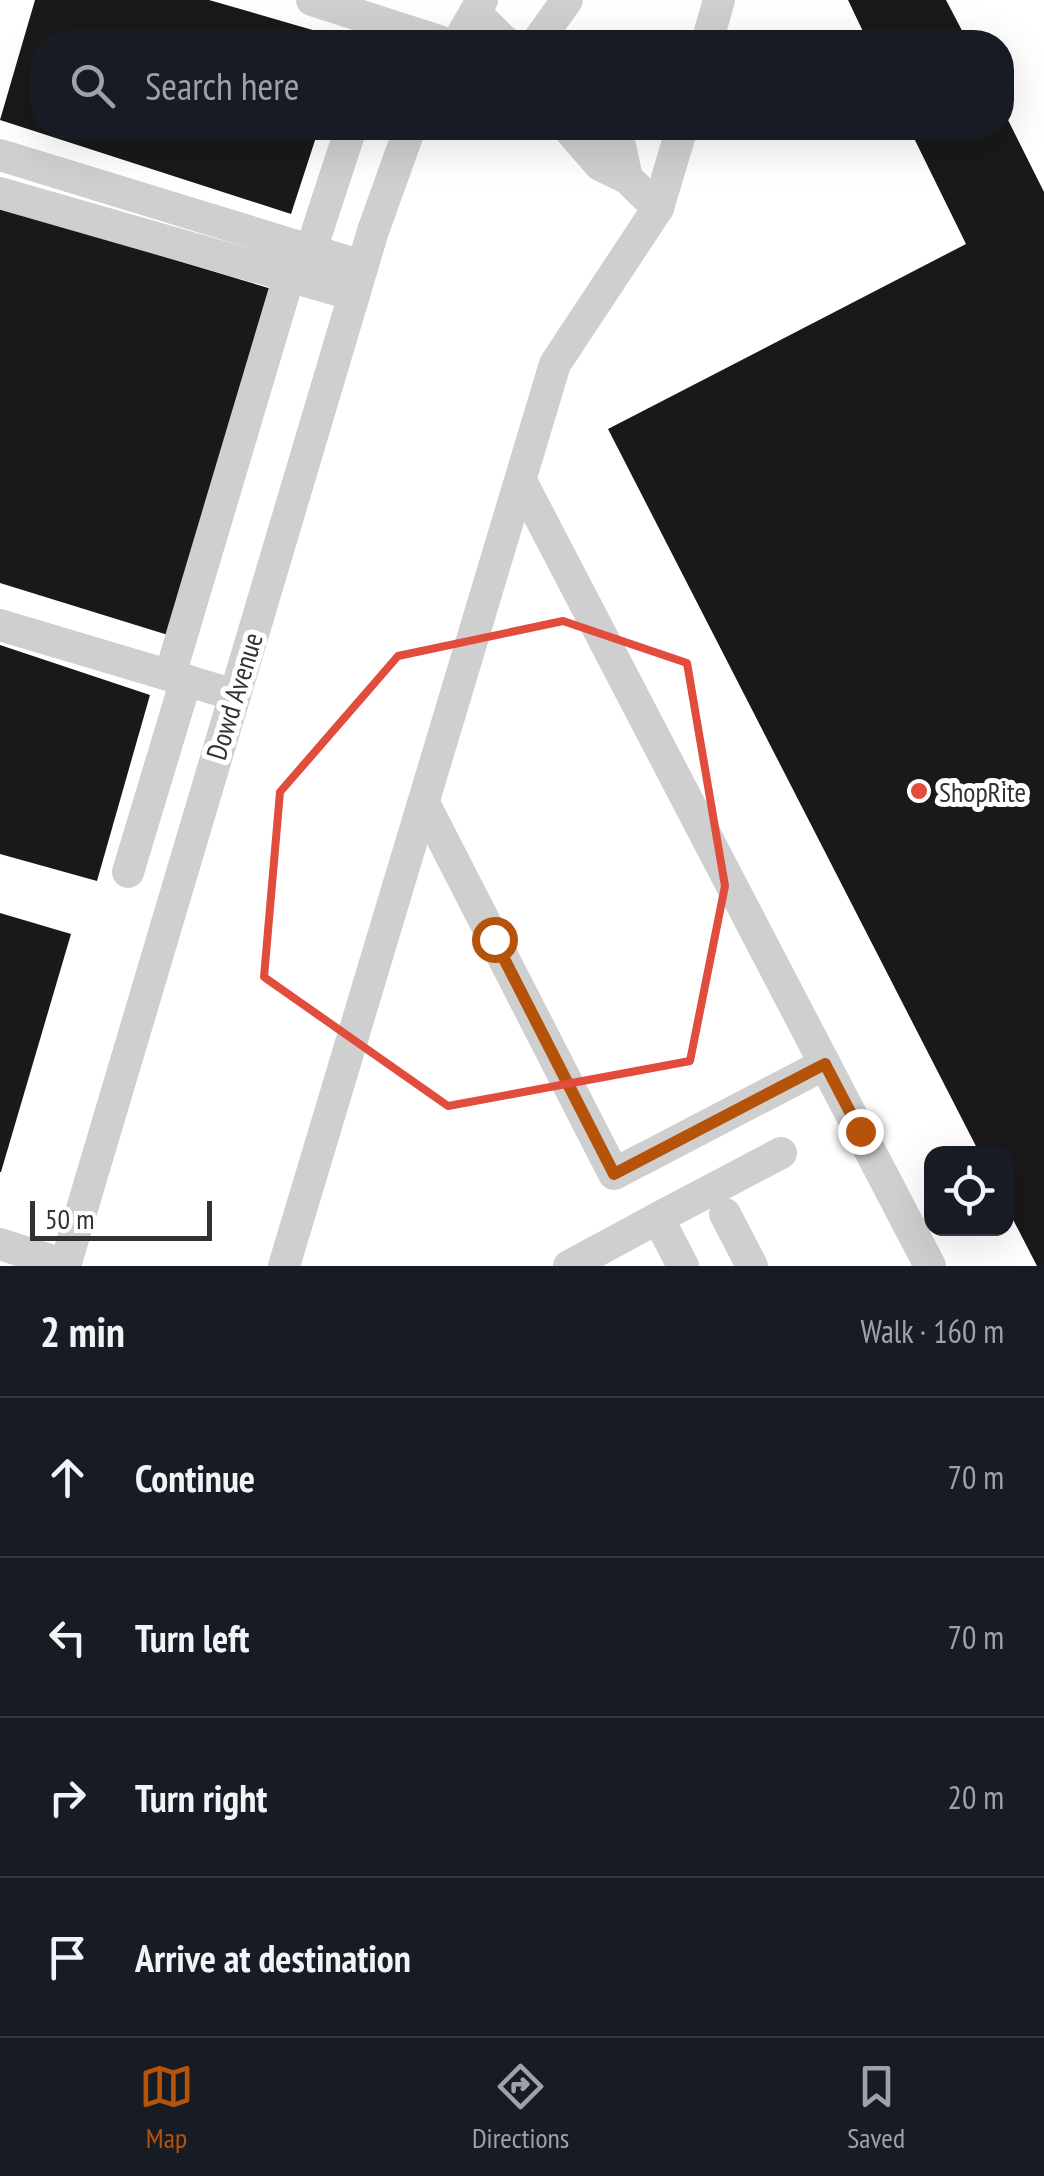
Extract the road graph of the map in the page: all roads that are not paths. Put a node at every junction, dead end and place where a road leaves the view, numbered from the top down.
1 (312, 0) edge
2 (567, 0) edge
3 (719, 0) edge
4 (479, 6) edge
5 (374, 30) edge
6 (465, 30) edge
7 (496, 30) edge
8 (545, 30) edge
9 (710, 30) edge
10 (347, 140) edge
11 (406, 140) edge
12 (578, 140) edge
13 (615, 140) edge
14 (678, 140) edge
15 (0, 155) edge
16 (627, 178) junction
17 (0, 193) edge
18 (658, 208) junction
19 (312, 250) junction
20 (289, 276) junction
21 (358, 280) junction
22 (521, 481) junction
23 (0, 625) edge
24 (178, 677) junction
25 (235, 694) junction
26 (425, 805) junction
27 (128, 872) dead end
28 (825, 1064) junction
29 (781, 1153) dead end
30 (725, 1214) dead end
31 (658, 1218) junction
32 (0, 1244) edge
33 (65, 1266) edge
34 (284, 1266) edge
35 (569, 1266) edge
36 (683, 1266) edge
37 (752, 1266) edge
38 (930, 1266) edge

1 - 5 street
2 - 8 street
3 - 9 street
4 - 6 street
4 - 7 street
10 - 19 street
11 - 21 street, Dowd Avenue
12 - 16 street
13 - 16 street
14 - 18 street
15 - 19 street
16 - 18 street
17 - 20 street
18 - 22 street
19 - 21 street
20 - 21 street
20 - 24 street
21 - 25 street, Dowd Avenue
22 - 26 street
22 - 28 street
23 - 24 street
24 - 25 street
24 - 27 street
25 - 33 street, Dowd Avenue
26 - 28 street
26 - 34 street
28 - 38 street
29 - 31 street
30 - 37 street
31 - 35 street
31 - 36 street
32 - 33 street

